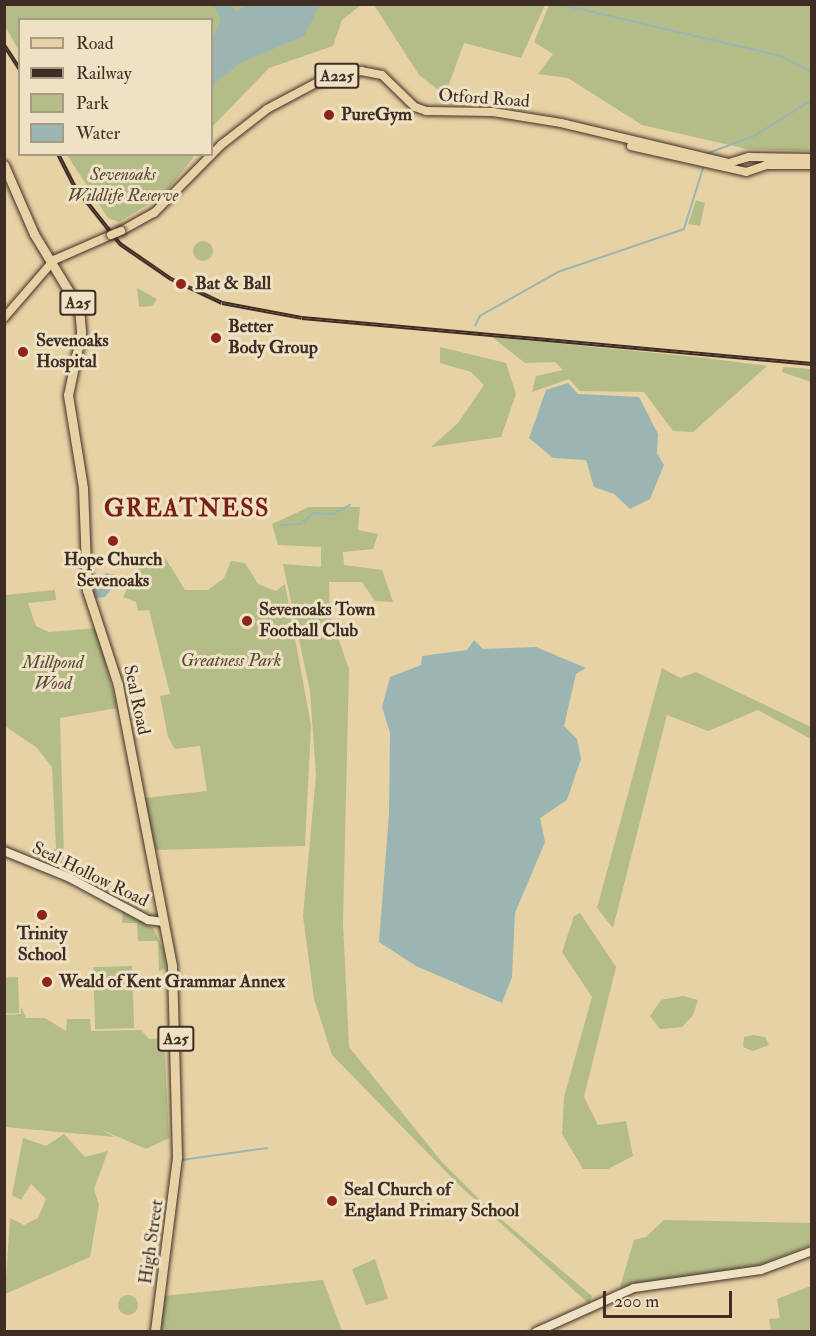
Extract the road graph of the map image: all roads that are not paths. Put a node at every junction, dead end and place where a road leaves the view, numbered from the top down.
1 (589, 130) junction
2 (213, 153) edge
3 (210, 156) edge
4 (812, 158) edge
5 (743, 159) junction
6 (755, 163) junction
7 (4, 165) edge
8 (812, 165) edge
9 (745, 171) junction
10 (54, 260) junction
11 (4, 318) edge
12 (4, 851) edge
13 (164, 922) junction
14 (177, 1157) joint
15 (812, 1251) edge
16 (155, 1332) edge
17 (536, 1332) edge

1 - 2 main road, Otford Road / A225, bridge
1 - 5 main road, Otford Road / A225
1 - 9 main road, Otford Road / A225
3 - 10 main road, Otford Road / A225, bridge
4 - 6 main road, Otford Road / A225
5 - 6 main road, Otford Road / A225
5 - 9 main road
6 - 8 main road, Otford Road / A225
6 - 9 main road, Otford Road / A225
7 - 10 highway, A25
10 - 11 main road, A225
10 - 13 highway, Seal Road / A25
12 - 13 street, Seal Hollow Road
13 - 14 highway, Seal Road / A25
14 - 16 highway, High Street / A25
15 - 17 street

